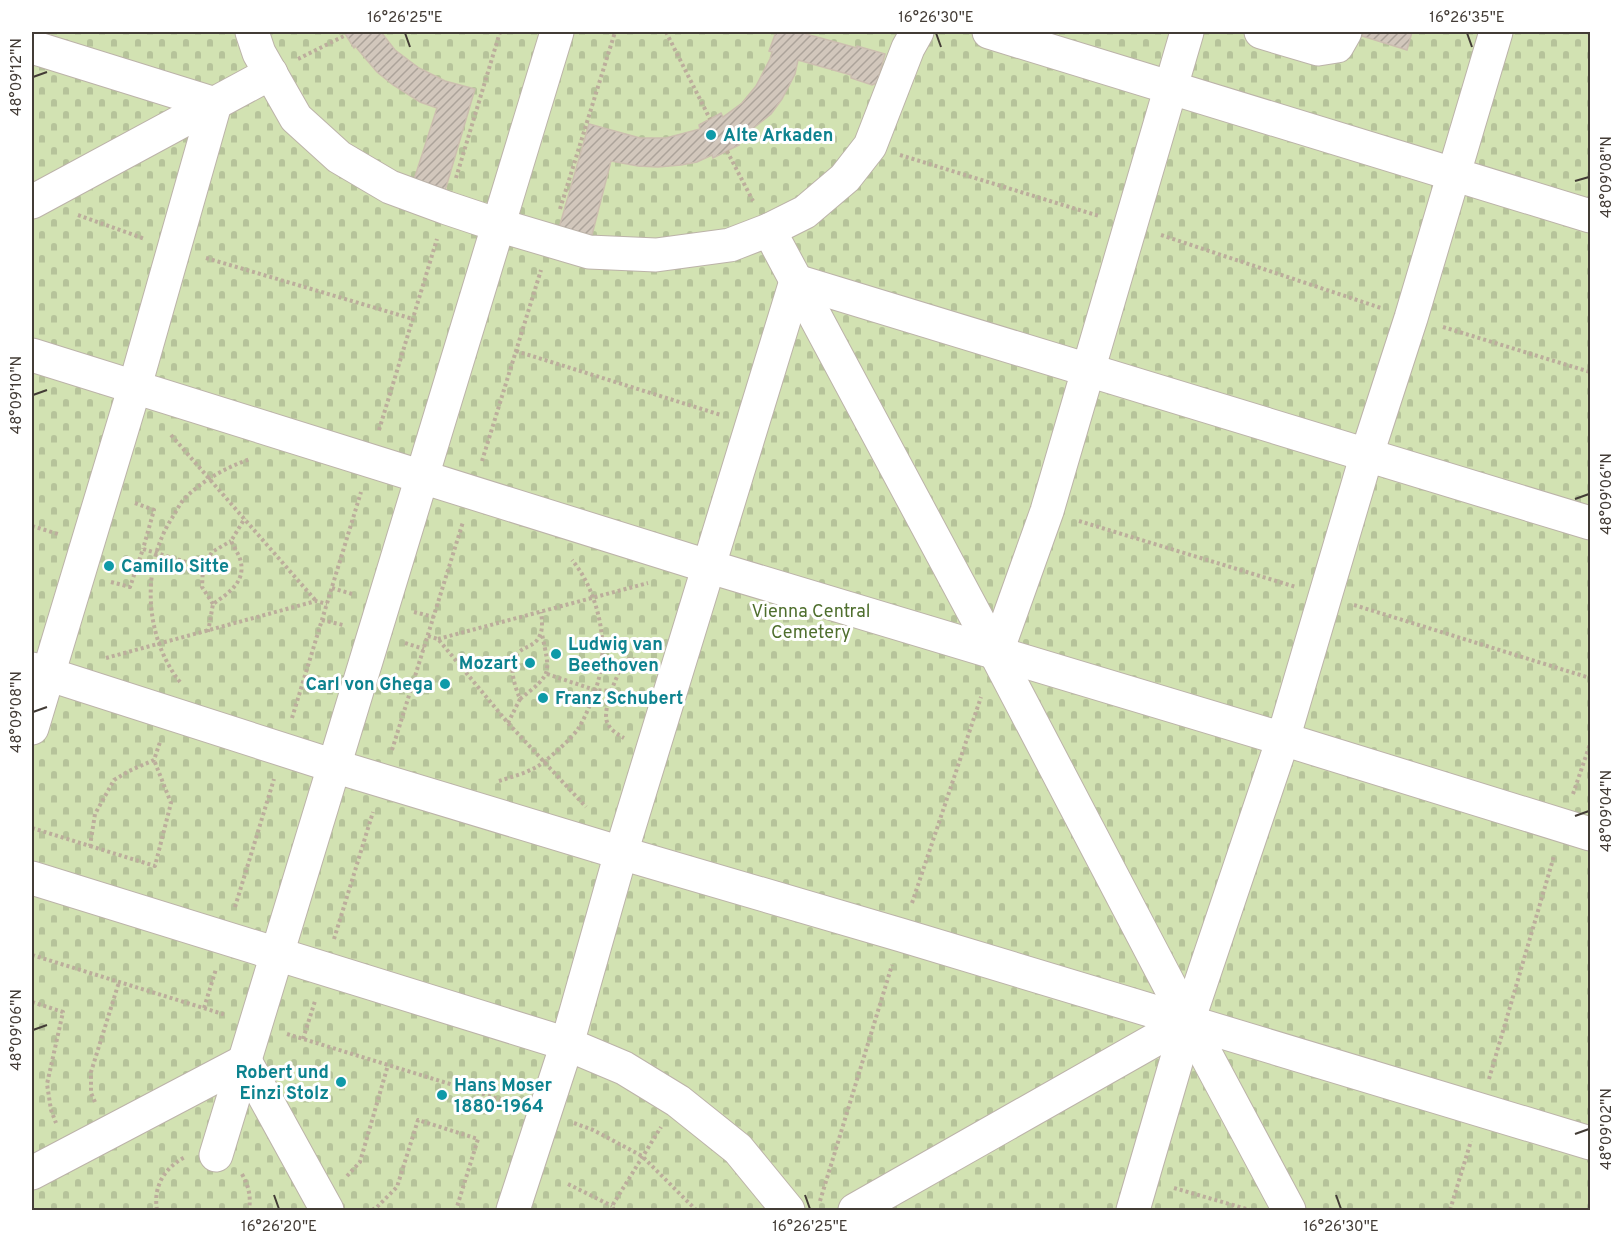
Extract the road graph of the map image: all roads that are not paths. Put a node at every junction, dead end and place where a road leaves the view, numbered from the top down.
1 (252, 32) edge
2 (557, 32) edge
3 (917, 32) edge
4 (989, 32) edge
5 (1187, 32) edge
6 (1261, 32) edge
7 (1345, 32) edge
8 (1496, 32) edge
9 (32, 47) edge
10 (271, 73) junction
11 (1172, 87) junction
12 (215, 104) junction
13 (1453, 173) junction
14 (33, 201) edge
15 (1590, 216) edge
16 (498, 225) junction
17 (769, 231) junction
18 (796, 281) junction
19 (32, 355) edge
20 (1088, 370) junction
21 (135, 386) junction
22 (1366, 454) junction
23 (422, 476) junction
24 (1590, 523) edge
25 (707, 567) junction
26 (996, 654) junction
27 (40, 672) edge
28 (32, 728) edge
29 (1283, 739) junction
30 (334, 766) junction
31 (1577, 829) edge
32 (621, 853) junction
33 (32, 878) edge
34 (278, 954) junction
35 (1188, 1021) junction
36 (567, 1044) junction
37 (245, 1061) junction
38 (1590, 1143) edge
39 (216, 1155) dead end
40 (32, 1173) edge
41 (322, 1201) edge
42 (513, 1210) edge
43 (788, 1210) edge
44 (855, 1210) edge
45 (1133, 1210) edge
46 (1289, 1210) edge

1 - 10 street
2 - 16 street
3 - 17 street
4 - 11 street
5 - 11 street
6 - 7 street
8 - 13 street
9 - 12 street
10 - 12 street
10 - 16 street
11 - 13 street
11 - 20 street
12 - 14 street
12 - 21 street
13 - 15 street
13 - 22 street
16 - 17 street
16 - 23 street
17 - 18 street
18 - 20 street
18 - 25 street
18 - 26 street
19 - 21 street
20 - 22 street
20 - 26 street
21 - 23 street
21 - 27 street
22 - 24 street
22 - 29 street
23 - 25 street
23 - 30 street
25 - 26 street
25 - 32 street
26 - 29 street
26 - 35 street
27 - 28 street
27 - 30 street
29 - 31 street
29 - 35 street
30 - 32 street
30 - 34 street
32 - 35 street
32 - 36 street
33 - 34 street
34 - 36 street
34 - 37 street
35 - 38 street
35 - 44 street
35 - 45 street
35 - 46 street
36 - 42 street
36 - 43 street
37 - 39 street
37 - 40 street
37 - 41 street

